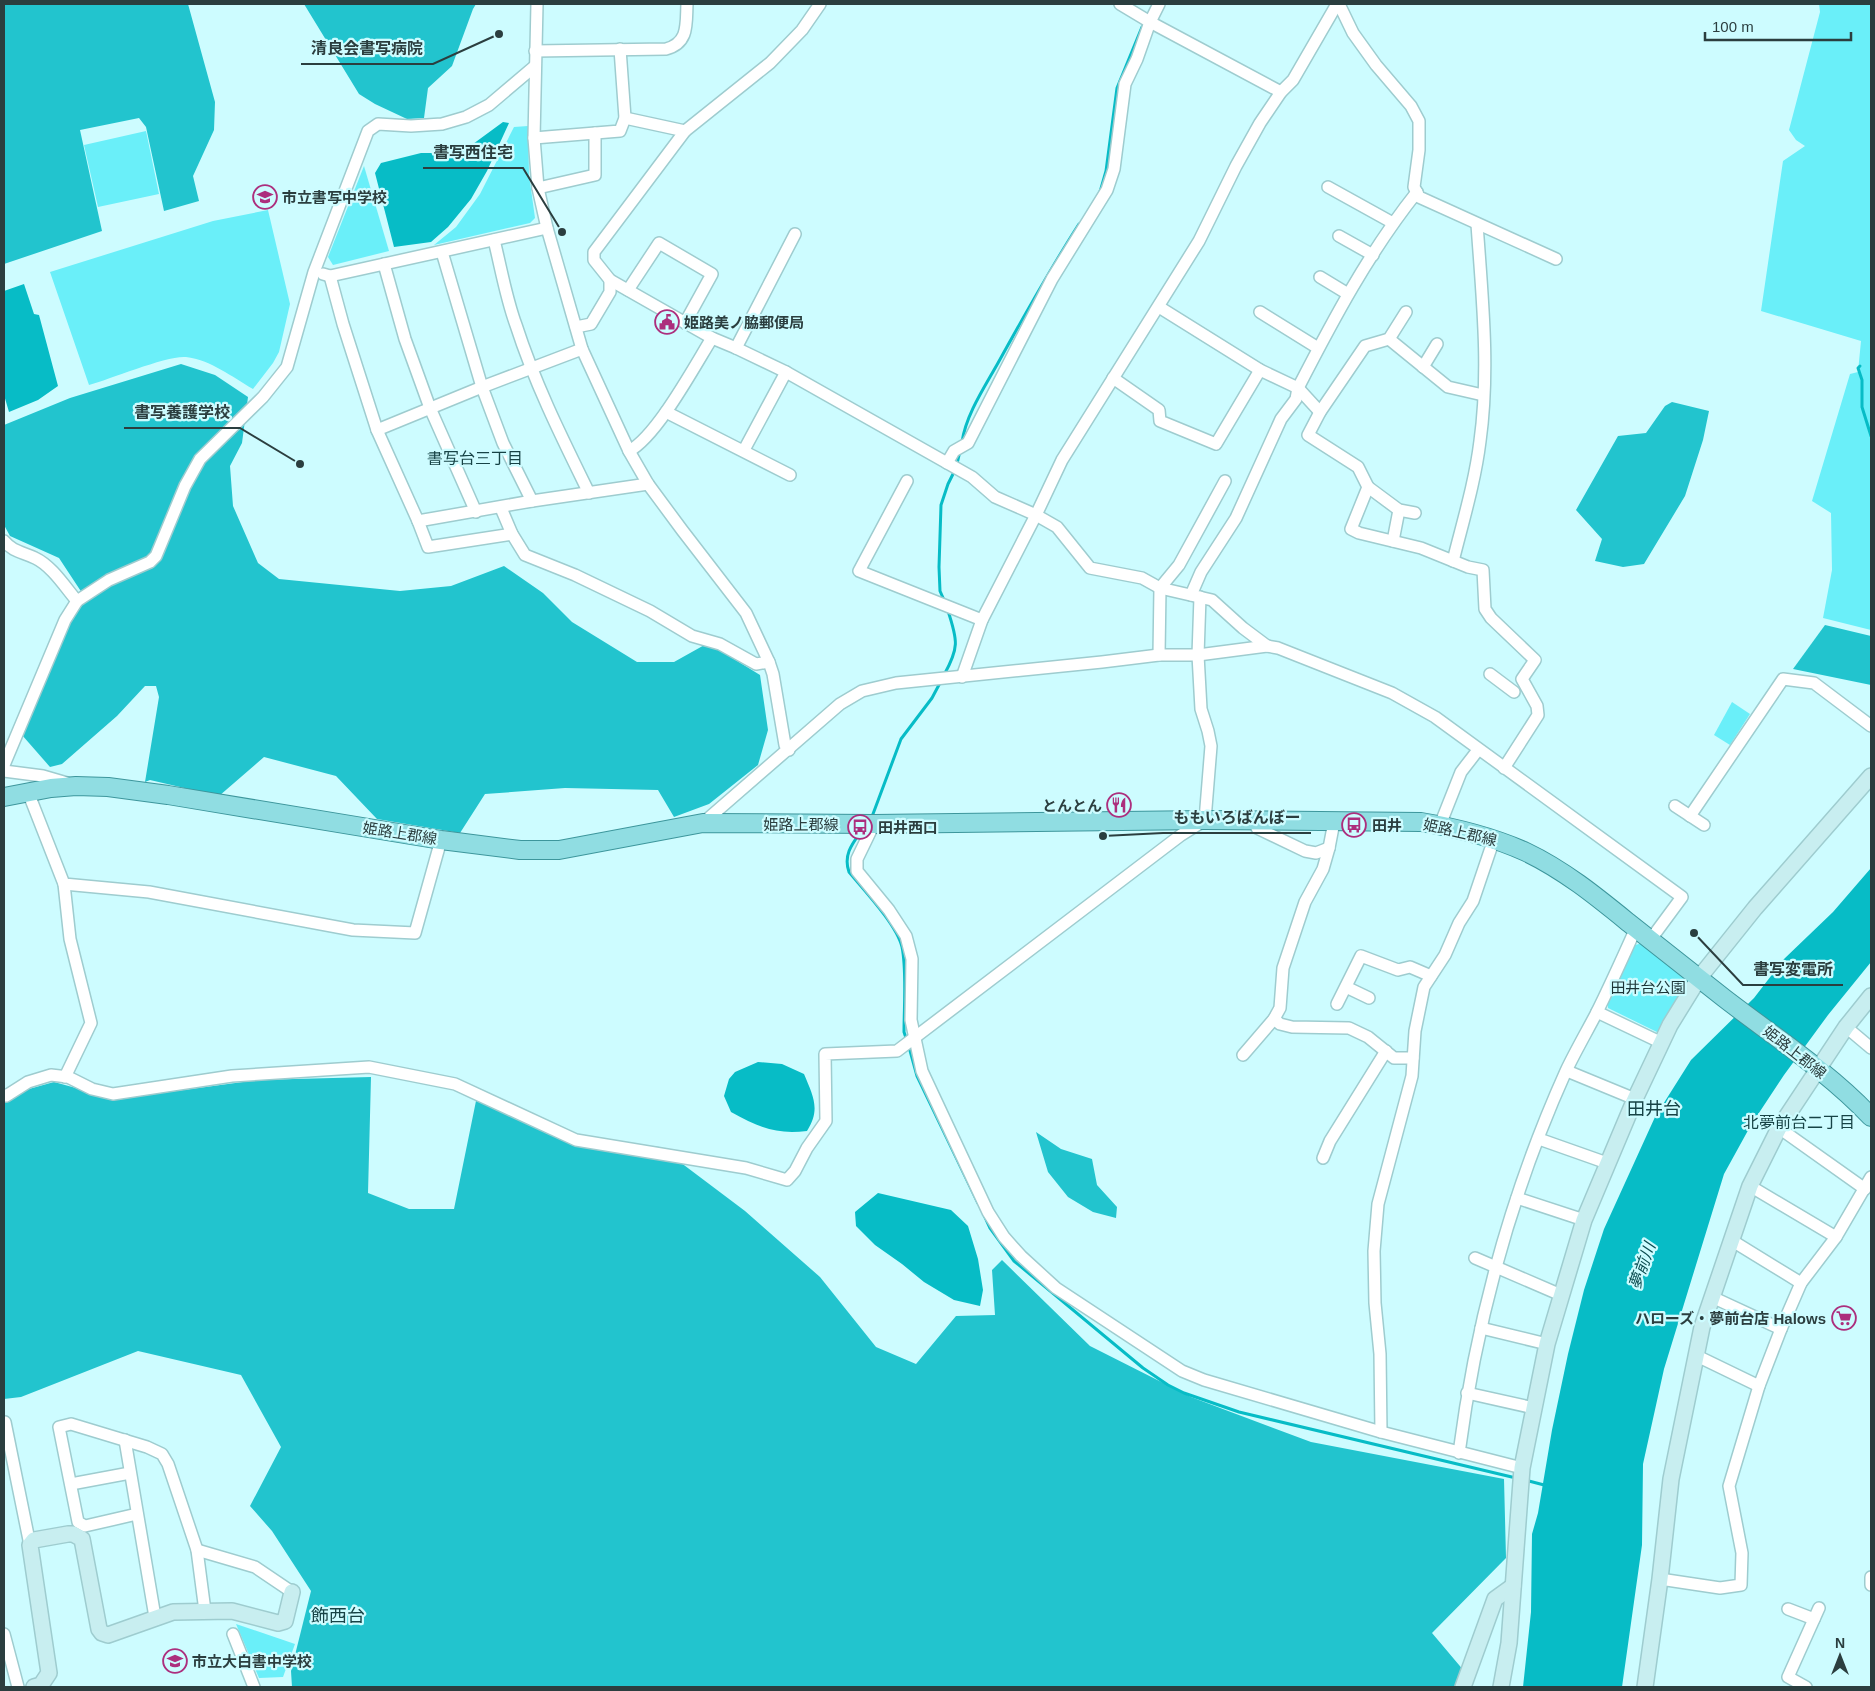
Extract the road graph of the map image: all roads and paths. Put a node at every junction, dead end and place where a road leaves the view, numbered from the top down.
1 (537, 4) edge
2 (687, 4) edge
3 (820, 4) edge
4 (1120, 4) edge
5 (1159, 4) edge
6 (1338, 4) edge
7 (1150, 22) junction
8 (620, 49) junction
9 (536, 51) junction
10 (536, 66) junction
11 (1281, 92) junction
12 (625, 118) junction
13 (685, 131) junction
14 (595, 133) junction
15 (534, 138) junction
16 (1328, 187) dead end
17 (538, 188) junction
18 (1417, 192) junction
19 (1393, 223) junction
20 (1477, 224) junction
21 (547, 228) junction
22 (795, 234) dead end
23 (1339, 236) dead end
24 (494, 240) junction
25 (442, 252) junction
26 (1372, 255) junction
27 (1556, 260) dead end
28 (384, 264) junction
29 (314, 272) junction
30 (330, 276) junction
31 (1320, 277) dead end
32 (610, 280) junction
33 (628, 290) junction
34 (1348, 294) junction
35 (1159, 307) junction
36 (1260, 312) dead end
37 (1406, 312) dead end
38 (685, 323) junction
39 (576, 327) junction
40 (712, 338) junction
41 (1389, 339) junction
42 (1437, 344) dead end
43 (736, 348) junction
44 (1318, 348) junction
45 (582, 349) junction
46 (531, 368) junction
47 (1423, 368) junction
48 (1260, 370) junction
49 (786, 372) junction
50 (1113, 378) junction
51 (482, 387) junction
52 (1298, 388) junction
53 (1483, 395) junction
54 (430, 408) junction
55 (666, 412) junction
56 (1320, 412) junction
57 (377, 430) junction
58 (744, 450) junction
59 (629, 452) junction
60 (948, 464) junction
61 (790, 475) dead end
62 (908, 481) dead end
63 (1225, 481) dead end
64 (648, 484) junction
65 (1368, 487) junction
66 (589, 494) junction
67 (532, 501) junction
68 (501, 508) junction
69 (1399, 510) junction
70 (476, 512) junction
71 (1415, 513) dead end
72 (1036, 515) junction
73 (418, 521) junction
74 (512, 534) junction
75 (4, 541) edge
76 (1393, 541) junction
77 (1453, 561) junction
78 (1160, 588) junction
79 (1195, 596) junction
80 (77, 601) junction
81 (982, 620) junction
82 (1267, 646) junction
83 (1159, 655) junction
84 (1198, 655) junction
85 (769, 662) junction
86 (1490, 674) dead end
87 (962, 677) junction
88 (1514, 692) dead end
89 (1871, 726) edge
90 (788, 750) junction
91 (1478, 750) junction
92 (4, 766) edge
93 (1504, 768) junction
94 (4, 771) edge
95 (1871, 776) edge
96 (76, 786) junction
97 (28, 792) junction
98 (4, 797) edge
99 (1675, 806) dead end
100 (1690, 816) junction
101 (1205, 820) junction
102 (1254, 820) junction
103 (1334, 822) junction
104 (703, 824) junction
105 (874, 824) junction
106 (1440, 825) junction
107 (1704, 825) dead end
108 (1494, 839) junction
109 (441, 840) junction
110 (1330, 848) junction
111 (64, 884) junction
112 (1636, 928) junction
113 (1651, 939) junction
114 (1431, 976) junction
115 (1699, 978) junction
116 (1346, 987) junction
117 (1871, 996) edge
118 (1369, 998) dead end
119 (1337, 1004) dead end
120 (1597, 1012) junction
121 (1274, 1018) junction
122 (1846, 1027) junction
123 (915, 1037) junction
124 (1662, 1043) junction
125 (1871, 1048) edge
126 (1386, 1051) junction
127 (1242, 1055) dead end
128 (1413, 1058) junction
129 (1813, 1066) junction
130 (1567, 1071) junction
131 (65, 1077) junction
132 (4, 1095) edge
133 (1634, 1099) junction
134 (1871, 1117) edge
135 (1779, 1128) junction
136 (1539, 1138) junction
137 (1323, 1158) dead end
138 (1607, 1163) junction
139 (1871, 1177) edge
140 (1750, 1186) junction
141 (1865, 1189) junction
142 (1517, 1198) junction
143 (1584, 1220) junction
144 (1836, 1237) junction
145 (1731, 1240) junction
146 (1475, 1258) dead end
147 (1498, 1267) junction
148 (1802, 1283) junction
149 (1561, 1296) junction
150 (1712, 1297) junction
151 (1481, 1328) junction
152 (1780, 1330) junction
153 (1547, 1344) junction
154 (1695, 1355) junction
155 (1759, 1386) junction
156 (1467, 1393) junction
157 (1534, 1408) junction
158 (5, 1422) edge
159 (1381, 1432) junction
160 (125, 1440) junction
161 (1459, 1453) junction
162 (1522, 1468) junction
163 (130, 1473) junction
164 (71, 1484) junction
165 (138, 1514) junction
166 (30, 1545) junction
167 (197, 1550) junction
168 (1871, 1577) edge
169 (1660, 1579) junction
170 (1871, 1585) edge
171 (1513, 1586) junction
172 (292, 1592) joint
173 (1819, 1608) dead end
174 (1788, 1609) dead end
175 (205, 1611) junction
176 (155, 1617) junction
177 (1814, 1619) junction
178 (4, 1634) edge
179 (233, 1634) dead end
180 (18, 1687) edge
181 (34, 1687) edge
182 (254, 1687) edge
183 (1463, 1687) edge
184 (1501, 1687) edge
185 (1645, 1687) edge
186 (1806, 1687) edge

1 - 9 street
2 - 8 street
3 - 13 street
4 - 7 street
5 - 7 street
6 - 11 street
6 - 18 street
7 - 11 street
7 - 60 street
8 - 9 street
8 - 12 street
9 - 10 street
10 - 15 street
10 - 29 street
11 - 35 street
12 - 13 street
12 - 14 street
13 - 32 street
14 - 15 street
14 - 17 street
15 - 17 street
16 - 19 street
17 - 21 street
18 - 19 street
18 - 20 street
19 - 26 street
20 - 27 street
20 - 53 street
21 - 24 street
21 - 39 street
22 - 43 street
23 - 26 street
24 - 25 street
24 - 46 street
25 - 28 street
25 - 51 street
26 - 34 street
28 - 30 street
28 - 54 street
29 - 30 street
29 - 80 street
30 - 57 street
31 - 34 street
32 - 33 street
32 - 39 street
33 - 38 street
33 - 38 street
34 - 44 street
35 - 48 street
35 - 50 street
36 - 44 street
37 - 41 street
38 - 40 street
39 - 45 street
40 - 43 street
40 - 55 street
41 - 47 street
41 - 56 street
42 - 47 street
43 - 49 street
44 - 52 street
45 - 46 street
45 - 59 street
46 - 51 street
46 - 66 street
47 - 53 street
48 - 50 street
48 - 52 street
49 - 58 street
49 - 60 street
50 - 72 street
51 - 54 street
51 - 67 street
52 - 56 street
52 - 79 street
53 - 77 street
54 - 57 street
54 - 70 street
55 - 58 street
55 - 59 street
56 - 65 street
57 - 73 street
58 - 61 street
59 - 64 street
60 - 72 street
62 - 81 street
63 - 78 street
64 - 66 street
64 - 85 street
65 - 69 street
65 - 76 street
66 - 67 street
67 - 68 street
68 - 70 street
68 - 74 street
69 - 71 street
69 - 76 street
70 - 73 street
72 - 78 street
72 - 81 street
73 - 74 street
74 - 85 street
75 - 80 street
76 - 77 street
77 - 93 street
78 - 79 street
78 - 83 street
79 - 82 street
79 - 84 street
80 - 92 street
81 - 87 street
82 - 84 street
82 - 91 street
83 - 84 street
83 - 87 street
84 - 101 street
85 - 90 street
86 - 88 street
87 - 90 street
89 - 100 street
90 - 104 street
91 - 93 street
91 - 106 street
93 - 113 street
94 - 96 street
95 - 115 street
96 - 97 main road, 姫路上郡線
96 - 109 main road, 姫路上郡線
97 - 98 main road, 姫路上郡線
97 - 111 street
99 - 100 street
100 - 107 street
101 - 102 main road, 姫路上郡線
101 - 105 main road, 姫路上郡線
101 - 123 street
102 - 103 main road, 姫路上郡線
102 - 110 street
103 - 106 main road, 姫路上郡線
103 - 110 street
104 - 105 main road, 姫路上郡線
104 - 109 main road, 姫路上郡線
105 - 123 street
106 - 108 main road, 姫路上郡線
108 - 112 main road, 姫路上郡線
108 - 114 street
109 - 111 street
110 - 121 street
111 - 131 street
112 - 113 main road, 姫路上郡線
112 - 120 street
113 - 115 main road, 姫路上郡線
114 - 116 street
114 - 128 street
115 - 124 street
115 - 129 main road, 姫路上郡線
116 - 118 street
116 - 119 street
117 - 122 street
120 - 124 street
120 - 130 street
121 - 126 street
121 - 127 street
122 - 125 street
122 - 129 street
123 - 131 street
123 - 159 street
124 - 133 street
126 - 128 street
126 - 137 street
128 - 159 street
129 - 134 main road, 姫路上郡線
129 - 135 street
130 - 133 street
130 - 136 street
131 - 132 street
133 - 138 street
135 - 140 street
135 - 141 street
136 - 138 street
136 - 142 street
138 - 143 street
139 - 141 street
140 - 144 street
140 - 145 street
141 - 144 street
142 - 143 street
142 - 147 street
143 - 149 street
144 - 148 street
145 - 148 street
145 - 150 street
146 - 147 street
147 - 149 street
147 - 151 street
148 - 152 street
149 - 153 street
150 - 152 street
150 - 154 street
151 - 153 street
151 - 156 street
152 - 155 street
153 - 157 street
154 - 155 street
154 - 169 street
155 - 169 street
156 - 157 street
156 - 161 street
157 - 162 street
158 - 166 street
159 - 161 street
160 - 163 street
160 - 164 street
160 - 167 street
161 - 162 street
162 - 171 street
163 - 164 street
163 - 165 street
164 - 165 street
165 - 176 street
166 - 176 street
166 - 181 street
167 - 172 street
167 - 175 street
168 - 170 street
169 - 185 street
171 - 183 street
171 - 184 street
172 - 175 street
173 - 177 street
174 - 177 street
175 - 176 street
177 - 186 street
178 - 180 street
179 - 182 street

